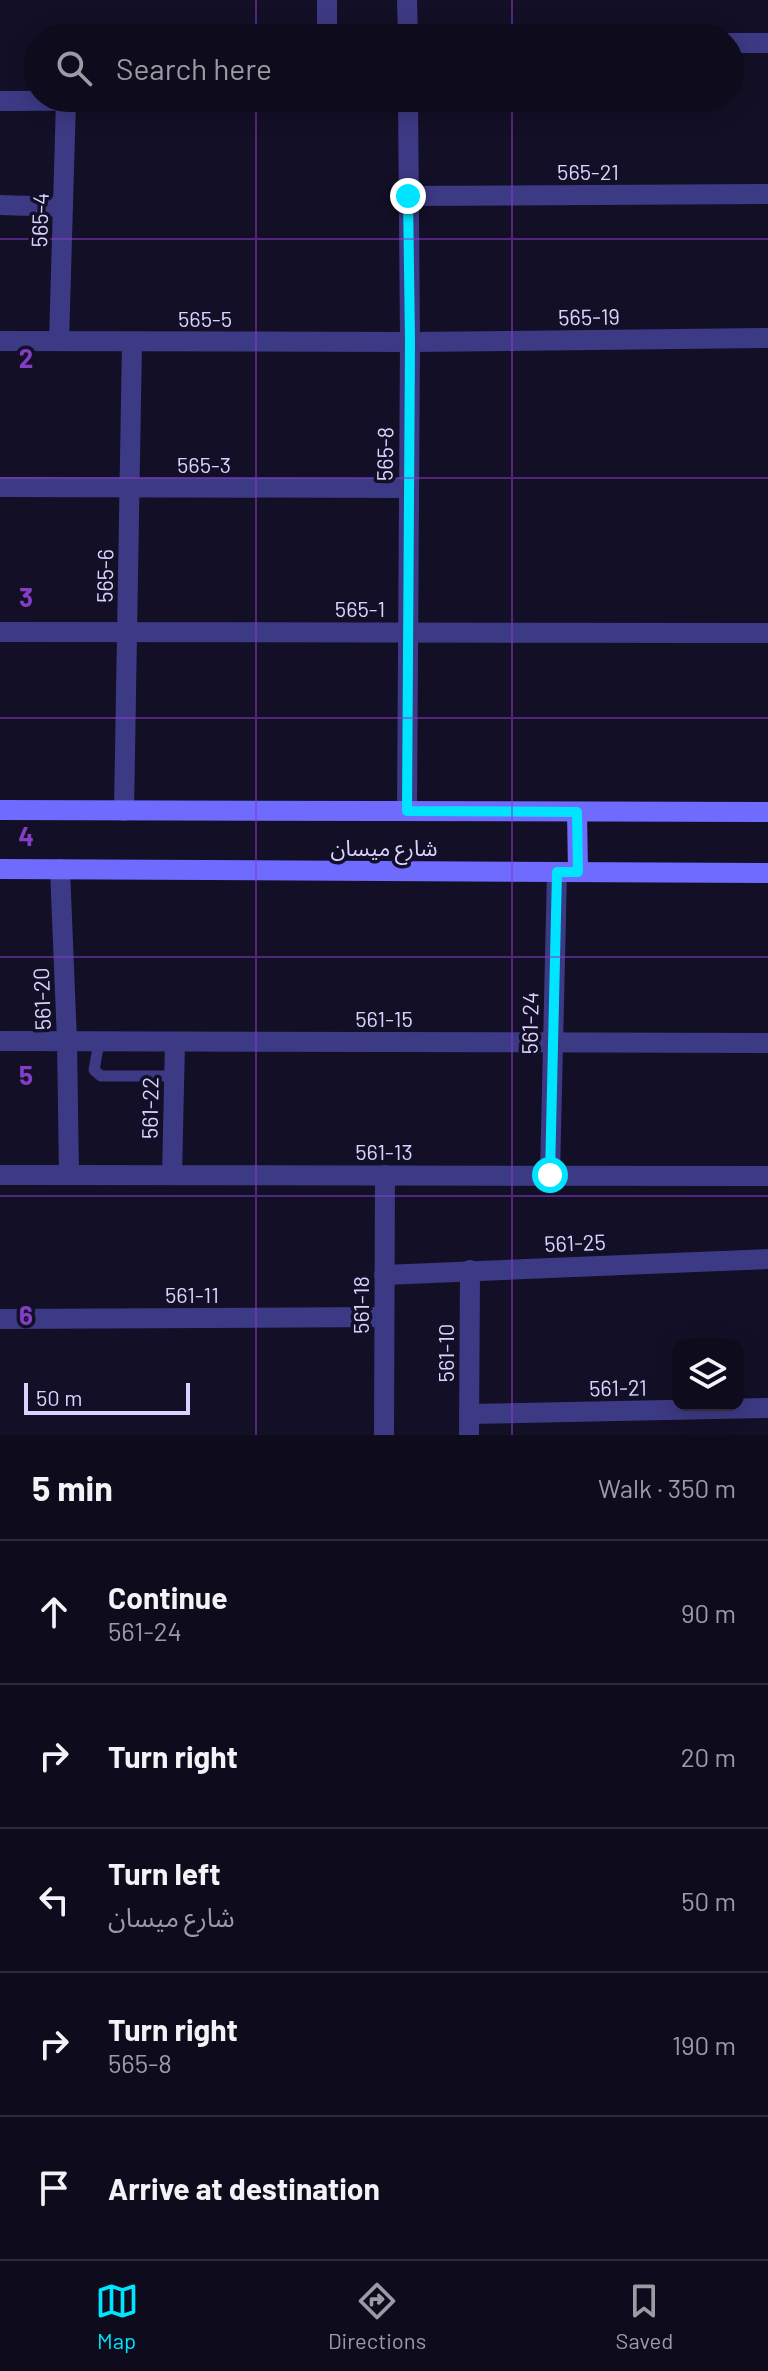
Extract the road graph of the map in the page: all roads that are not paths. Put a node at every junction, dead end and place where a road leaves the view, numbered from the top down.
1 (327, 0) edge
2 (407, 0) edge
3 (327, 24) edge
4 (408, 24) edge
5 (744, 43) edge
6 (768, 43) edge
7 (0, 101) edge
8 (24, 101) edge
9 (66, 112) edge
10 (408, 112) edge
11 (768, 194) edge
12 (408, 196) junction
13 (0, 205) edge
14 (63, 207) junction
15 (768, 338) edge
16 (0, 341) edge
17 (59, 341) junction
18 (132, 342) junction
19 (410, 342) junction
20 (0, 487) edge
21 (129, 488) junction
22 (407, 488) junction
23 (0, 632) edge
24 (127, 632) junction
25 (407, 633) junction
26 (768, 633) edge
27 (0, 810) edge
28 (124, 811) junction
29 (407, 811) junction
30 (577, 812) junction
31 (768, 812) edge
32 (0, 869) edge
33 (60, 869) junction
34 (557, 872) junction
35 (578, 872) junction
36 (768, 873) edge
37 (0, 1041) edge
38 (67, 1041) junction
39 (99, 1042) junction
40 (175, 1042) junction
41 (553, 1042) junction
42 (768, 1043) edge
43 (174, 1076) junction
44 (0, 1175) edge
45 (69, 1175) junction
46 (172, 1175) junction
47 (385, 1175) junction
48 (550, 1175) junction
49 (768, 1176) edge
50 (768, 1259) edge
51 (470, 1270) junction
52 (384, 1275) junction
53 (384, 1317) junction
54 (0, 1319) edge
55 (768, 1408) edge
56 (469, 1424) edge
57 (384, 1435) edge

1 - 3 street
2 - 4 street
5 - 6 street
7 - 8 street
9 - 14 street, 565-4
10 - 12 street, 565-8
11 - 12 street, 565-21
12 - 19 street, 565-8
13 - 14 street
14 - 17 street, 565-4
15 - 19 street, 565-19
16 - 17 street, 565-5
17 - 18 street, 565-5
18 - 19 street, 565-5
18 - 21 street, 565-6
19 - 22 street, 565-8
20 - 21 street, 565-3
21 - 22 street, 565-3
21 - 24 street, 565-6
22 - 25 street, 565-8
23 - 24 street, 565-1
24 - 25 street, 565-1
24 - 28 street, 565-6
25 - 26 street, 565-1
25 - 29 street, 565-8
27 - 28 street, شارع ميسان
28 - 29 street, شارع ميسان
29 - 30 street, شارع ميسان
30 - 31 street, شارع ميسان
30 - 35 street
32 - 33 street, شارع ميسان
33 - 34 street, شارع ميسان
33 - 38 street, 561-20
34 - 35 street, شارع ميسان
34 - 41 street, 561-24
35 - 36 street, شارع ميسان
37 - 38 street, 561-15
38 - 39 street, 561-15
38 - 45 street, 561-20
39 - 40 street, 561-15
39 - 43 lane
40 - 41 street, 561-15
40 - 43 street, 561-22
41 - 42 street, 561-15
41 - 48 street, 561-24
43 - 46 street, 561-22
44 - 45 street, 561-13
45 - 46 street, 561-13
46 - 47 street, 561-13
47 - 48 street, 561-13
47 - 52 street, 561-18
48 - 49 street, 561-13
50 - 51 street, 561-25
51 - 52 street, 561-25
51 - 56 street, 561-10
52 - 53 street, 561-18
53 - 54 street, 561-11
53 - 57 street, 561-18
55 - 56 street, 561-21

